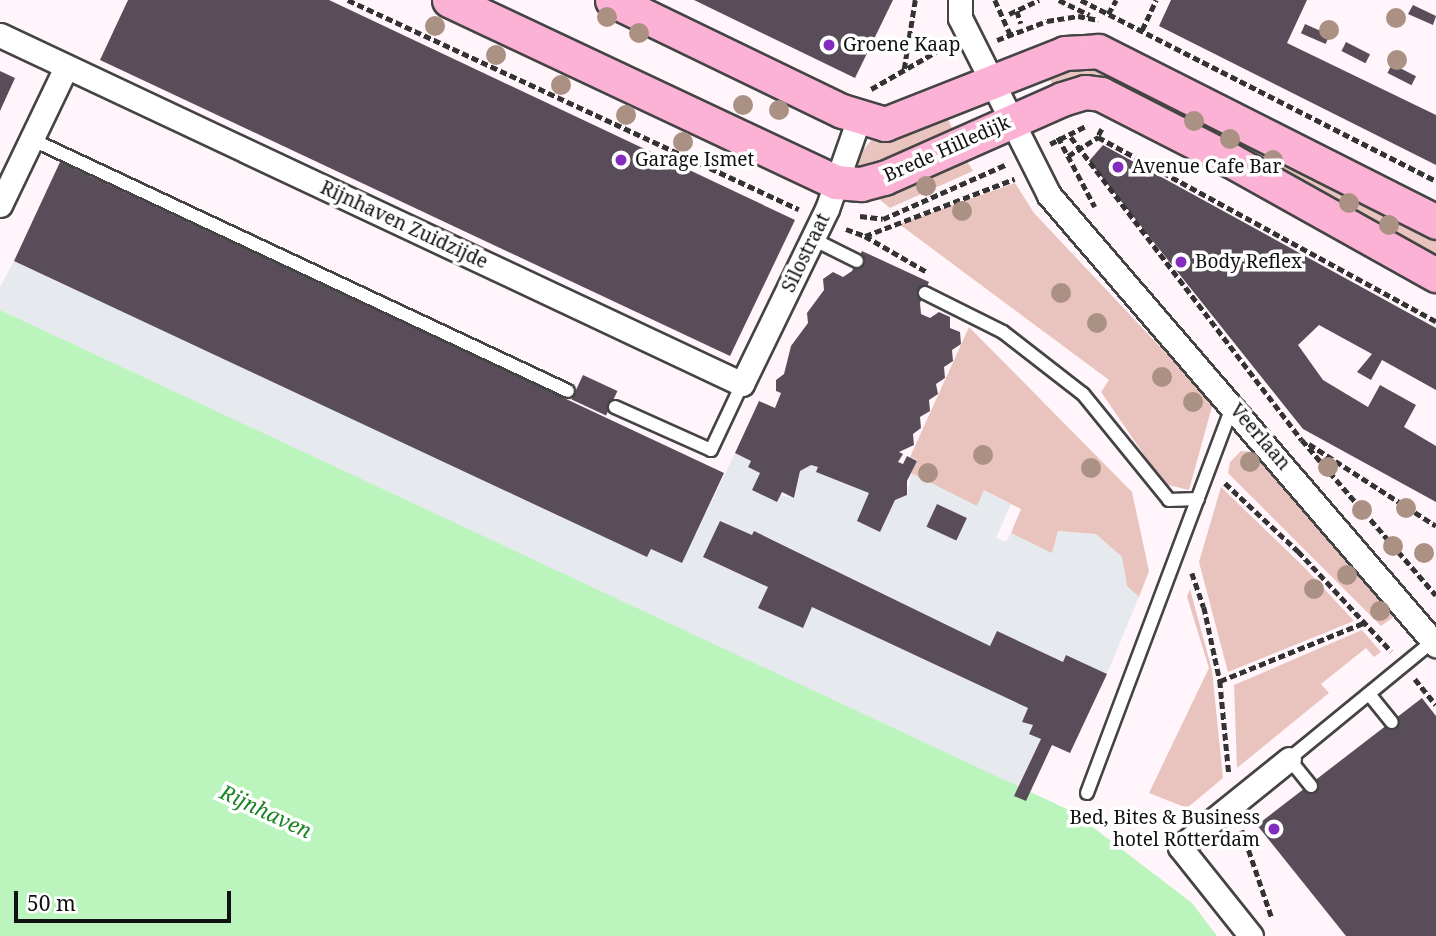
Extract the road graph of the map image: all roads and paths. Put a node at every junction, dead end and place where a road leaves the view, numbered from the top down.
1 (449, 0) edge
2 (612, 0) edge
3 (915, 0) edge
4 (960, 0) edge
5 (995, 0) edge
6 (1039, 0) edge
7 (1059, 0) edge
8 (1081, 0) edge
9 (1116, 0) edge
10 (1156, 0) edge
11 (1016, 10) junction
12 (1009, 14) dead end
13 (1108, 14) junction
14 (1091, 16) dead end
15 (1021, 23) dead end
16 (1142, 30) junction
17 (0, 35) edge
18 (950, 44) dead end
19 (1014, 45) dead end
20 (66, 67) junction
21 (904, 69) junction
22 (992, 83) junction
23 (862, 106) junction
24 (1043, 107) junction
25 (1010, 121) junction
26 (1102, 128) dead end
27 (1098, 136) junction
28 (1071, 137) dead end
29 (31, 139) junction
30 (1078, 150) junction
31 (1068, 156) junction
32 (7, 174) edge
33 (1436, 181) edge
34 (836, 182) junction
35 (0, 205) edge
36 (1436, 222) edge
37 (1082, 233) junction
38 (865, 236) dead end
39 (813, 239) junction
40 (857, 261) dead end
41 (1436, 275) edge
42 (934, 277) dead end
43 (925, 293) dead end
44 (1436, 321) edge
45 (741, 384) junction
46 (568, 391) dead end
47 (1233, 405) junction
48 (615, 407) dead end
49 (1302, 440) junction
50 (1210, 470) junction
51 (1198, 499) junction
52 (1436, 526) edge
53 (1180, 548) junction
54 (1436, 595) edge
55 (1366, 622) junction
56 (1435, 643) edge
57 (1404, 666) junction
58 (1220, 681) junction
59 (1369, 694) junction
60 (1436, 705) edge
61 (1392, 722) dead end
62 (1289, 759) junction
63 (1311, 786) dead end
64 (1087, 793) dead end
65 (1233, 805) junction
66 (1276, 926) dead end
67 (1251, 936) edge

1 - 34 street, Brede Hilledijk
2 - 23 street
3 - 21 path
4 - 22 street, Veerlaan
5 - 19 path
6 - 11 path
7 - 14 path
8 - 13 path
9 - 13 path
10 - 16 path
11 - 12 path
11 - 15 path
13 - 16 path
16 - 33 path
17 - 20 street, Rijnhaven Zuidzijde
18 - 21 path
20 - 29 street
20 - 45 street, Rijnhaven Zuidzijde
21 - 23 path
22 - 23 street
22 - 25 street, Veerlaan
22 - 36 street
23 - 34 street, Silostraat
24 - 25 street, Brede Hilledijk
24 - 31 path
24 - 41 street, Brede Hilledijk
25 - 34 street, Brede Hilledijk
25 - 37 street, Veerlaan
26 - 27 path
27 - 30 path
27 - 44 path
28 - 30 path, Veerlaan
29 - 32 street
29 - 46 lane
30 - 31 path
30 - 49 path, Veerlaan
31 - 37 path
32 - 35 street
34 - 39 street, Silostraat
37 - 47 street, Veerlaan
38 - 42 path
39 - 40 lane
39 - 45 street, Silostraat
43 - 51 lane
45 - 48 lane
47 - 50 lane
47 - 56 street, Veerlaan
49 - 52 path, Veerlaan
49 - 54 path, Veerlaan
50 - 51 lane
50 - 55 path
51 - 53 lane
53 - 58 path
53 - 64 lane
55 - 57 path
55 - 58 path
56 - 57 lane
57 - 59 lane
57 - 60 path
58 - 65 path
59 - 61 lane
59 - 62 lane
62 - 63 lane
62 - 65 street
65 - 66 path
65 - 67 street

